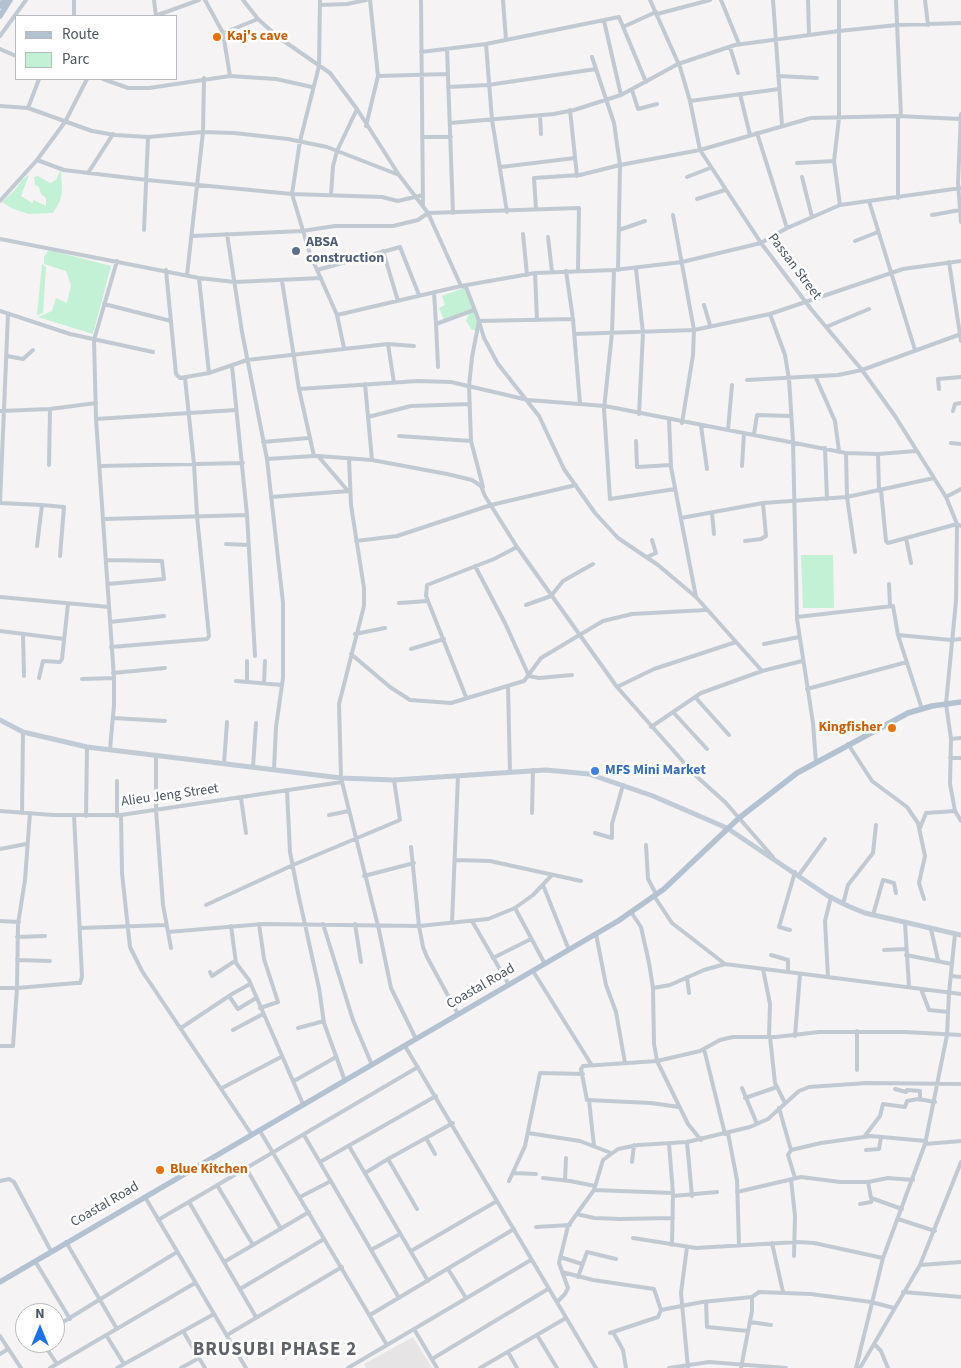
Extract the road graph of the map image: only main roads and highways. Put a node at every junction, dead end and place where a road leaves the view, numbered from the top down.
1 (4, 0) edge
2 (10, 0) edge
3 (0, 6) edge
4 (0, 16) edge
5 (961, 702) edge
6 (0, 1282) edge

1 - 3 main road
2 - 4 main road
5 - 6 main road, Coastal Road

